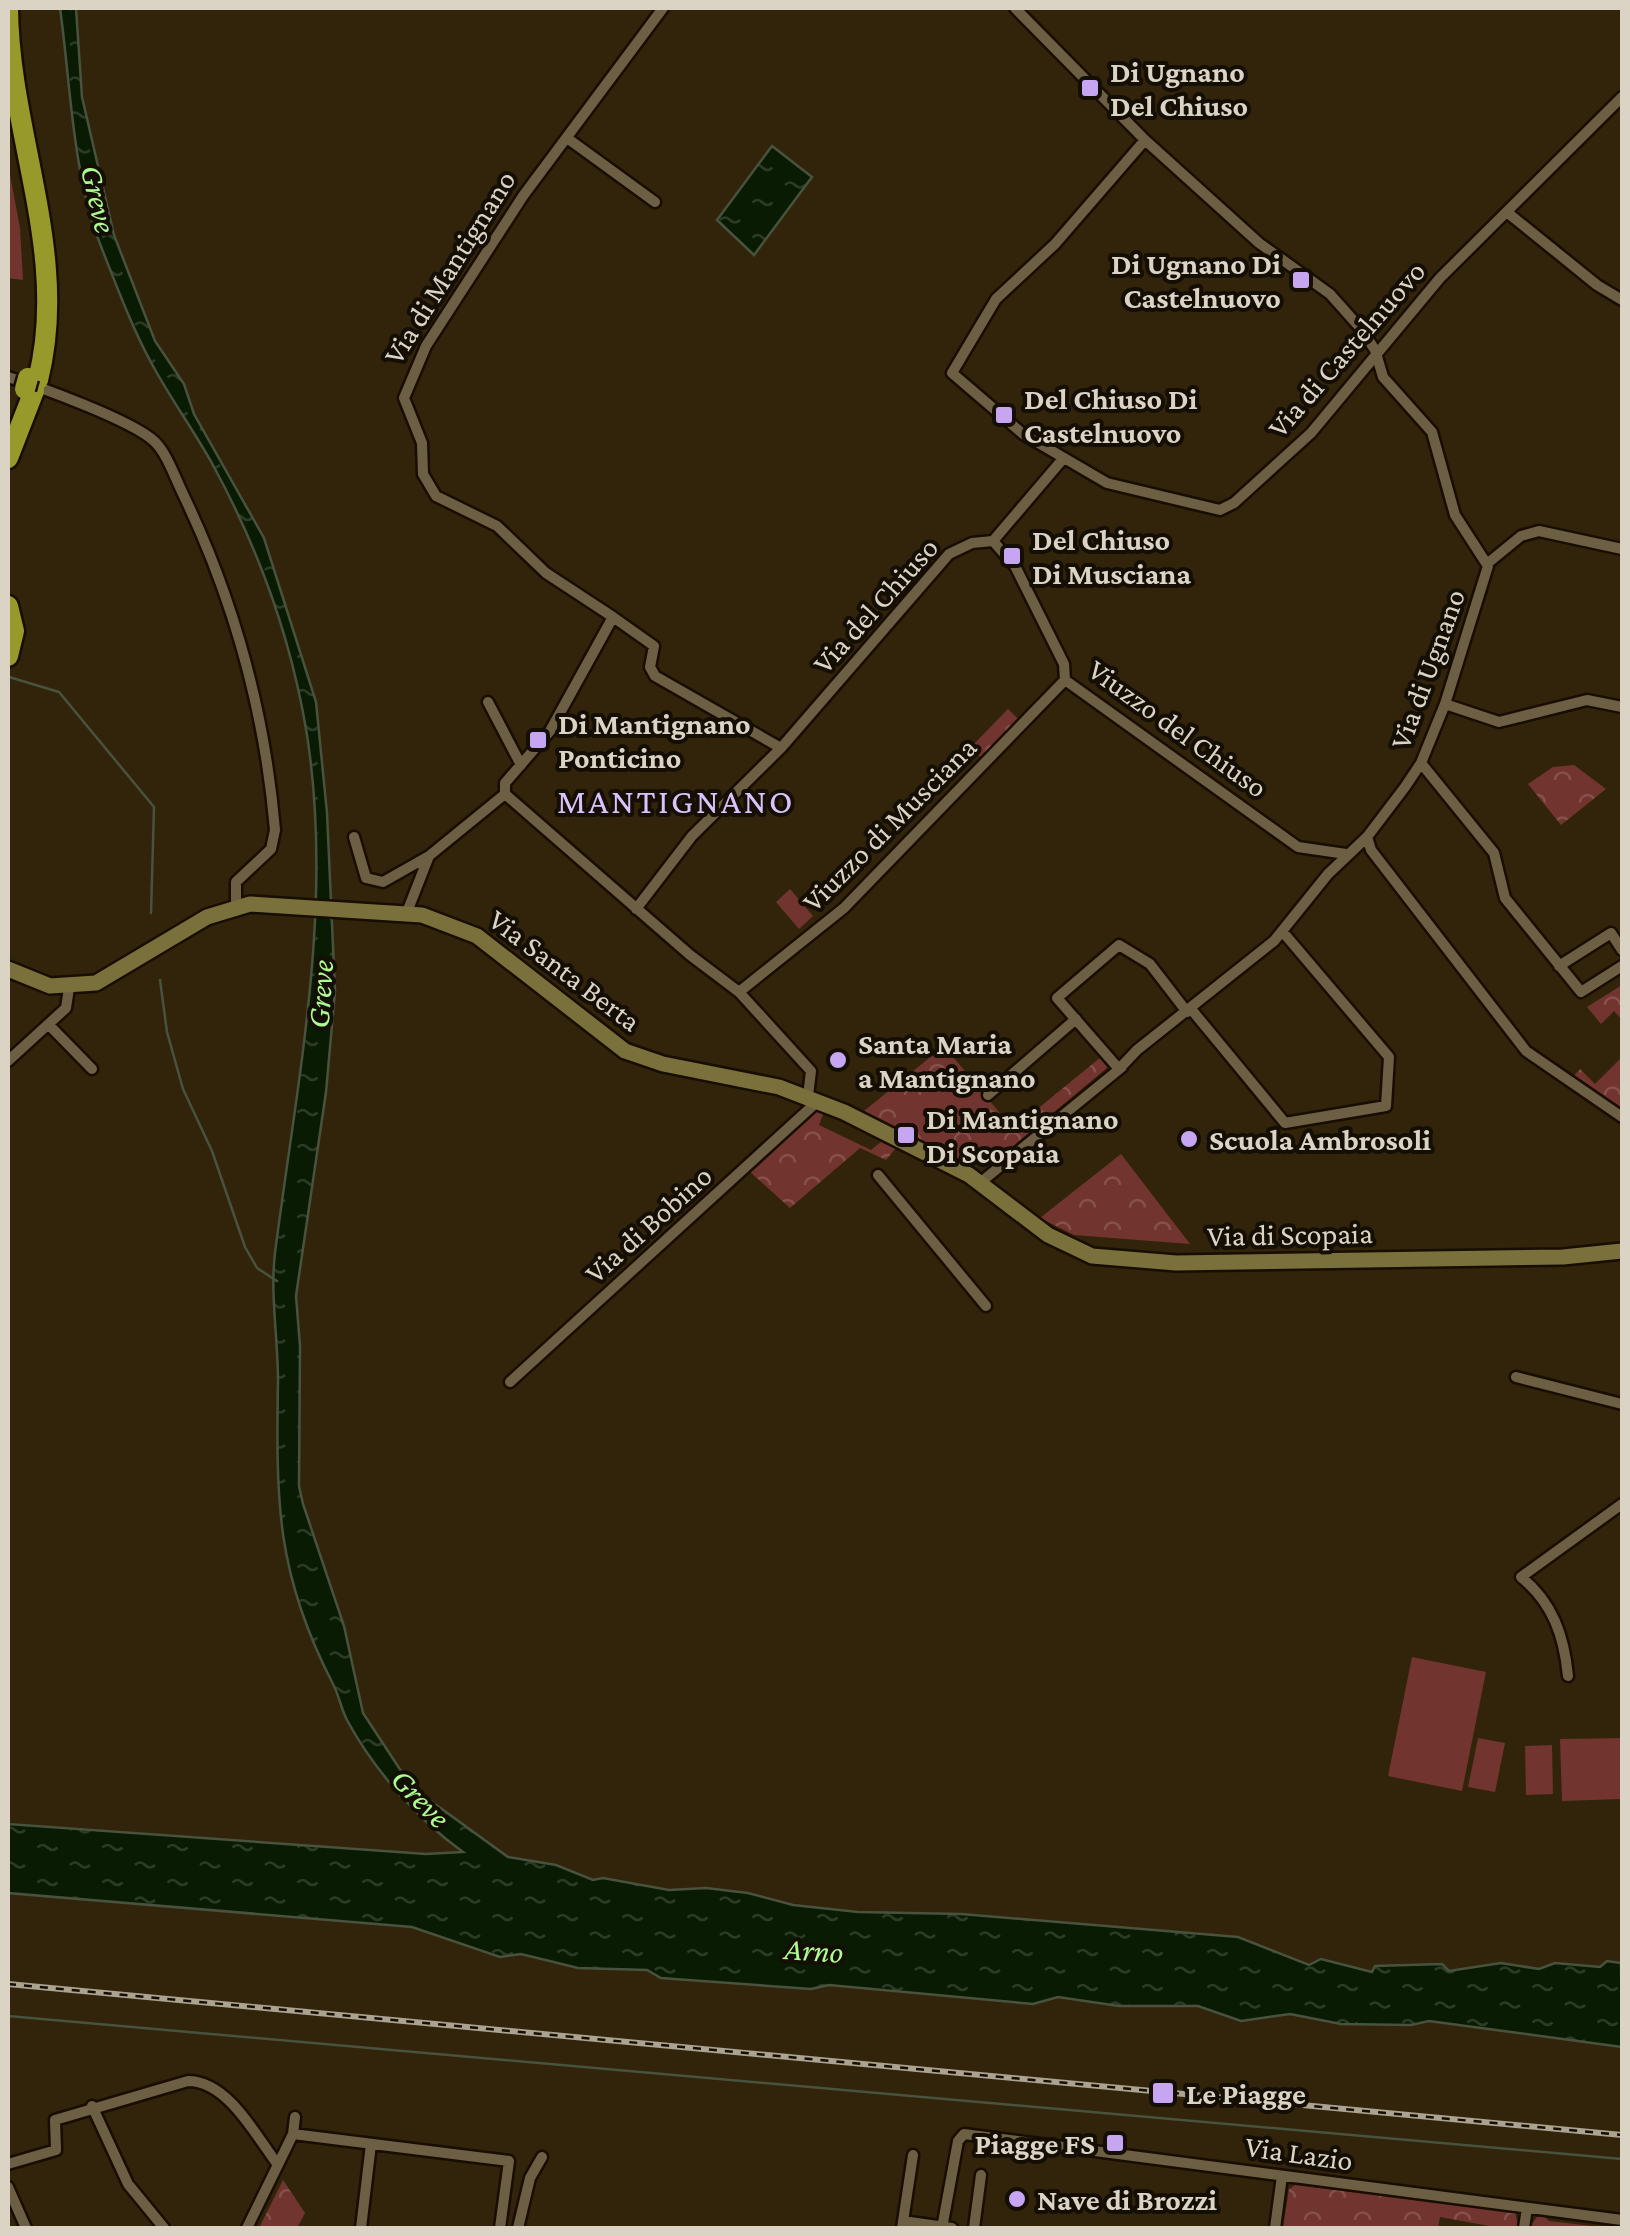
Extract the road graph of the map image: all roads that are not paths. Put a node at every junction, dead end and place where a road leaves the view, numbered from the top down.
1 (8, 8) edge
2 (663, 8) edge
3 (1015, 8) edge
4 (1622, 98) edge
5 (8, 108) edge
6 (567, 138) junction
7 (1145, 140) junction
8 (655, 202) dead end
9 (1508, 213) junction
10 (1622, 300) edge
11 (1378, 355) junction
12 (25, 383) edge
13 (8, 434) edge
14 (8, 458) edge
15 (1062, 460) junction
16 (994, 541) junction
17 (1622, 549) edge
18 (1488, 563) junction
19 (8, 606) edge
20 (612, 617) junction
21 (8, 656) edge
22 (1065, 680) junction
23 (488, 702) dead end
24 (1444, 704) junction
25 (1622, 707) edge
26 (781, 748) junction
27 (1421, 762) junction
28 (520, 765) junction
29 (505, 794) junction
30 (354, 837) dead end
31 (1367, 837) junction
32 (1346, 854) junction
33 (429, 856) junction
34 (236, 907) junction
35 (636, 909) junction
36 (407, 912) junction
37 (1282, 931) junction
38 (1622, 950) edge
39 (1559, 966) junction
40 (1622, 966) edge
41 (8, 969) edge
42 (69, 988) junction
43 (739, 992) junction
44 (1189, 1010) junction
45 (1076, 1019) junction
46 (48, 1025) junction
47 (8, 1061) edge
48 (92, 1069) dead end
49 (1120, 1069) junction
50 (988, 1095) dead end
51 (813, 1099) junction
52 (1622, 1116) edge
53 (878, 1175) dead end
54 (981, 1182) junction
55 (1622, 1251) edge
56 (986, 1306) dead end
57 (1516, 1377) dead end
58 (510, 1382) dead end
59 (1622, 1404) edge
60 (1622, 1504) edge
61 (1568, 1676) dead end
62 (92, 2106) junction
63 (295, 2117) dead end
64 (294, 2134) junction
65 (371, 2144) junction
66 (913, 2155) dead end
67 (542, 2157) dead end
68 (8, 2164) edge
69 (278, 2165) junction
70 (981, 2175) dead end
71 (1282, 2176) junction
72 (8, 2187) edge
73 (1527, 2208) junction
74 (1622, 2220) edge
75 (902, 2225) edge
76 (26, 2228) edge
77 (164, 2228) edge
78 (247, 2228) edge
79 (360, 2228) edge
80 (500, 2228) edge
81 (518, 2228) edge
82 (945, 2228) edge
83 (974, 2228) edge
84 (1276, 2228) edge
85 (1524, 2228) edge

1 - 12 highway
2 - 6 street, Via di Mantignano
3 - 7 street, Via di Ugnano
4 - 9 street, Via di Castelnuovo
5 - 12 highway
6 - 8 street
6 - 20 street, Via di Mantignano
7 - 11 street, Via di Ugnano
7 - 15 street
9 - 10 street
9 - 11 street, Via di Castelnuovo
11 - 15 street, Via di Castelnuovo
11 - 18 street, Via di Ugnano
12 - 13 highway
12 - 14 highway
12 - 34 street
15 - 16 street
16 - 22 street, Viuzzo del Chiuso
16 - 26 street, Via del Chiuso
17 - 18 street
18 - 24 street, Via di Ugnano
19 - 21 highway
20 - 26 street, Via di Mantignano
20 - 28 street
22 - 32 street, Viuzzo del Chiuso
22 - 43 street, Viuzzo di Musciana
23 - 28 street
24 - 25 street
24 - 27 street, Via di Ugnano
26 - 35 street, Via del Chiuso
27 - 31 street, Via di Ugnano
27 - 39 street
28 - 29 street
29 - 33 street
29 - 35 street
30 - 33 street
31 - 32 street
31 - 52 street
32 - 37 street
33 - 36 street
34 - 36 street, Via Santa Berta
34 - 42 street, Via Santa Berta
35 - 43 street
36 - 51 street, Via Santa Berta
37 - 44 street
37 - 44 street
38 - 39 street
39 - 40 street
41 - 42 street
42 - 46 street
43 - 51 street
44 - 45 street
44 - 49 street
45 - 49 street
45 - 50 street
46 - 47 street
46 - 48 street
49 - 54 street
51 - 54 street
51 - 58 street, Via di Bobino
53 - 56 street
54 - 55 street, Via di Scopaia
57 - 59 street
60 - 61 street
62 - 68 street
62 - 69 street
62 - 77 street
63 - 64 street
64 - 65 street
64 - 69 street
65 - 79 street
65 - 80 street
66 - 75 street
67 - 81 street
69 - 78 street
70 - 83 street
71 - 73 street, Via Lazio
71 - 82 street, Via Lazio
71 - 84 street
72 - 76 street
73 - 74 street, Via Lazio
73 - 85 street
75 - 82 street

